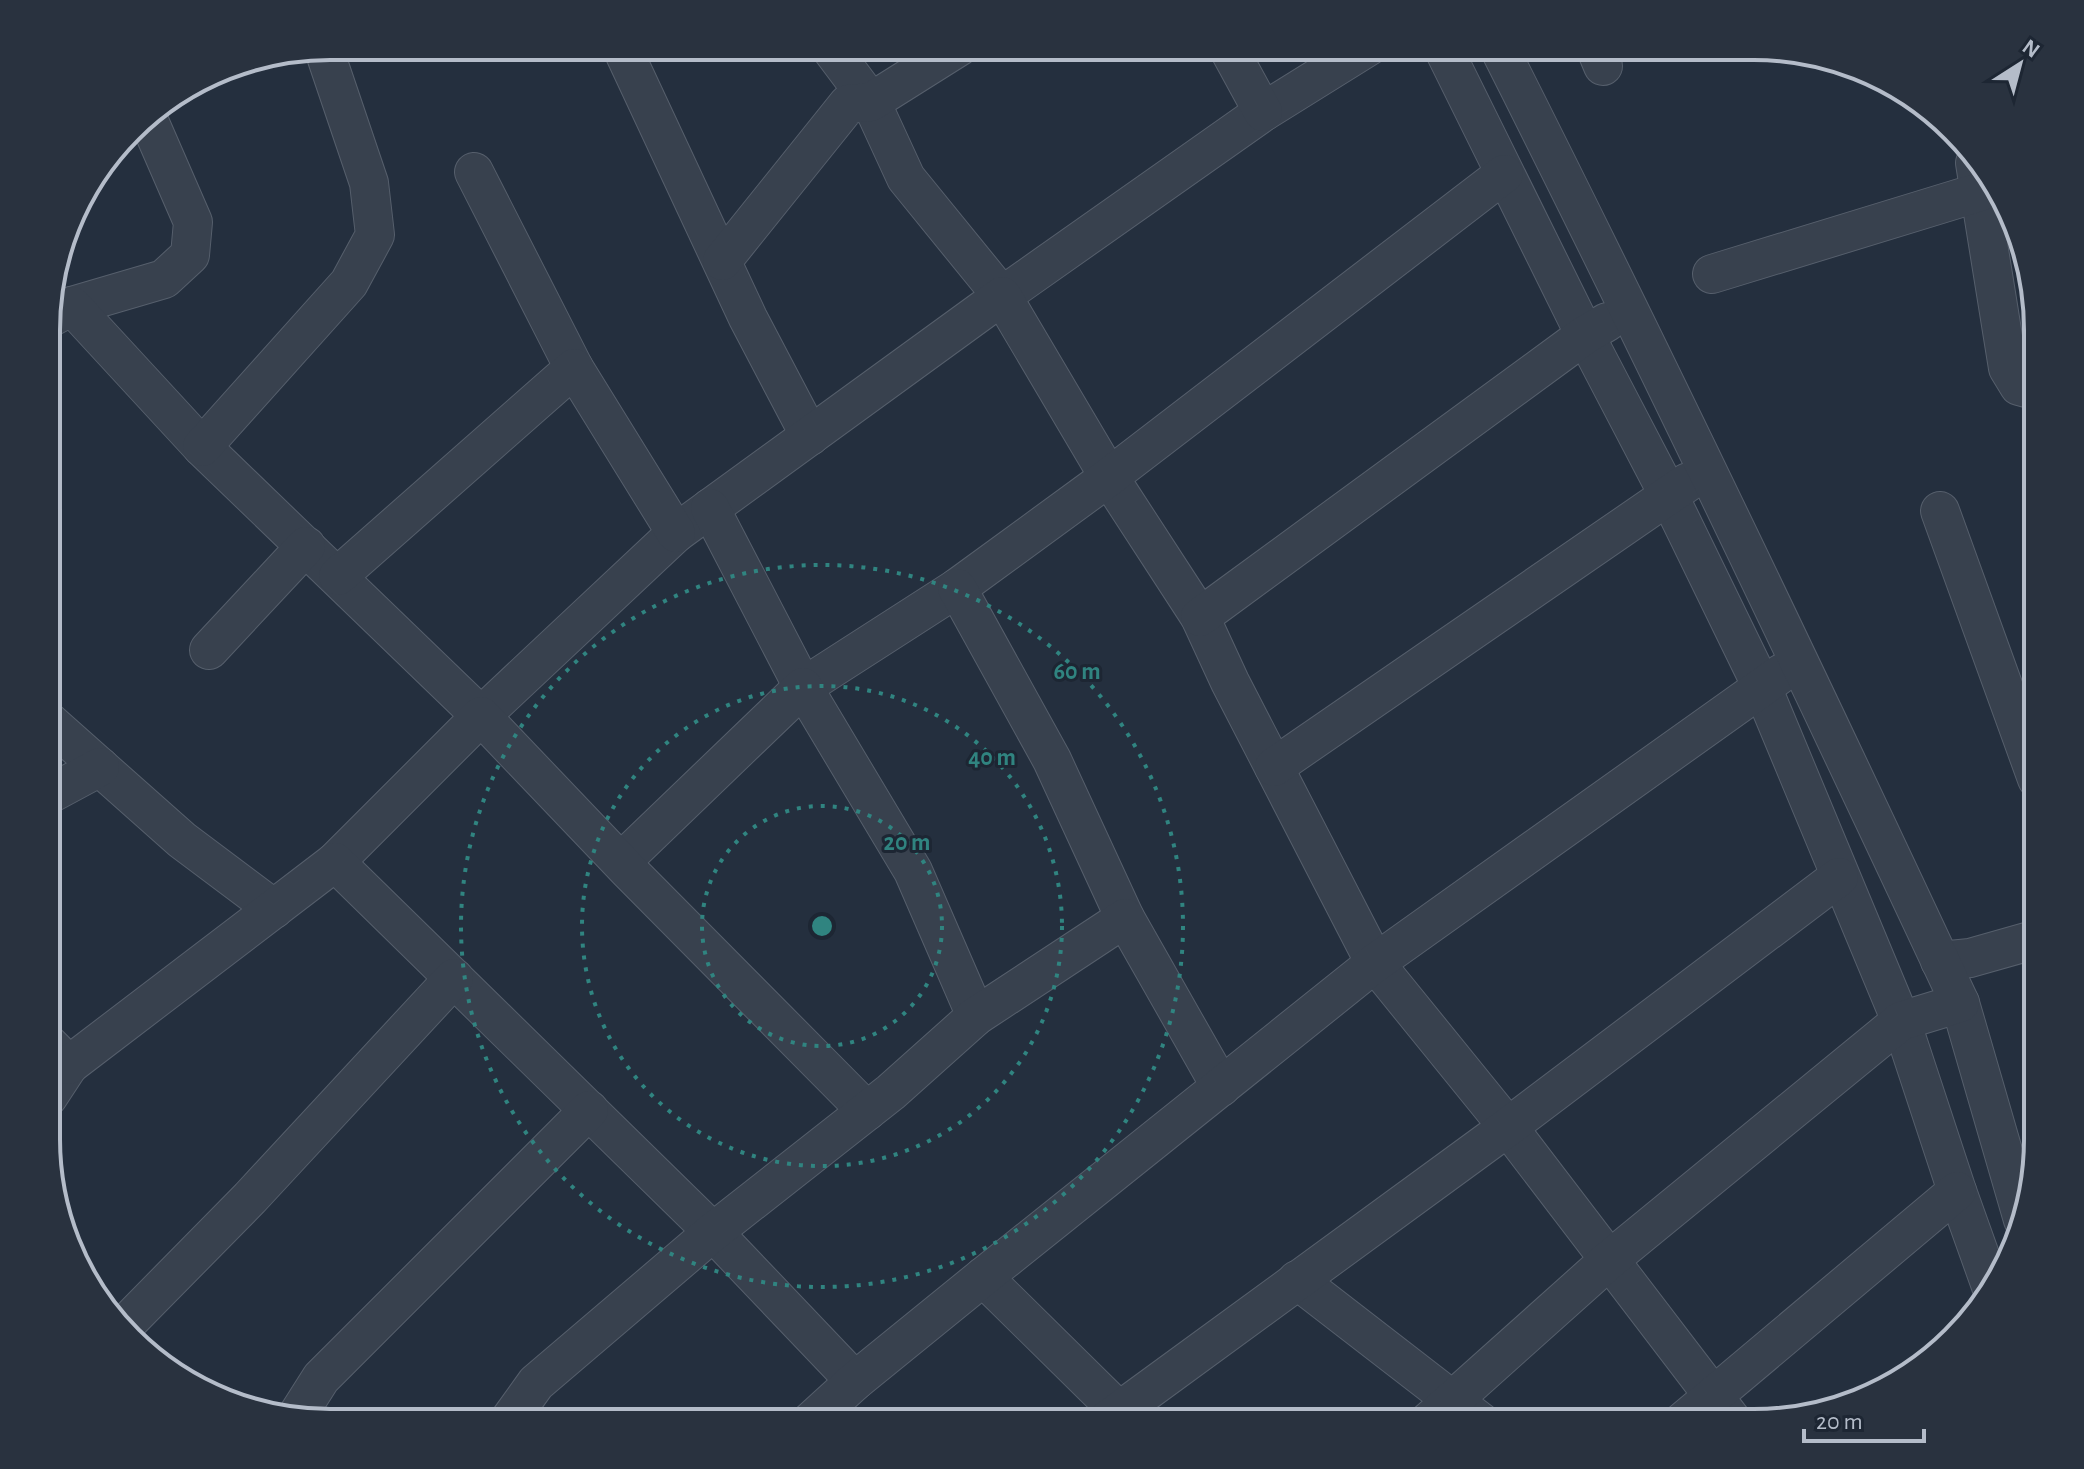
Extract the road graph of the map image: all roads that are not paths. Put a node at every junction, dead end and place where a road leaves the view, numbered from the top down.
1 (328, 61) edge
2 (628, 61) edge
3 (840, 61) edge
4 (936, 61) edge
5 (1235, 61) edge
6 (1345, 61) edge
7 (1449, 61) edge
8 (1506, 61) edge
9 (871, 102) junction
10 (1263, 112) junction
11 (152, 127) edge
12 (474, 172) dead end
13 (1504, 174) junction
14 (1977, 178) edge
15 (722, 261) junction
16 (1712, 274) dead end
17 (1002, 296) junction
18 (1630, 309) junction
19 (61, 312) edge
20 (61, 313) edge
21 (1585, 335) junction
22 (574, 368) junction
23 (2023, 387) edge
24 (810, 436) junction
25 (202, 447) junction
26 (1708, 470) junction
27 (1109, 477) junction
28 (1668, 494) junction
29 (710, 508) junction
30 (1940, 511) dead end
31 (676, 533) junction
32 (306, 546) junction
33 (338, 576) junction
34 (957, 588) junction
35 (1200, 617) junction
36 (209, 650) dead end
37 (1800, 661) junction
38 (803, 687) junction
39 (1762, 687) junction
40 (481, 716) junction
41 (60, 732) edge
42 (2023, 740) edge
43 (100, 767) junction
44 (1274, 767) junction
45 (61, 788) edge
46 (622, 861) junction
47 (335, 862) junction
48 (1839, 877) junction
49 (274, 909) junction
50 (1125, 918) junction
51 (2023, 943) edge
52 (1955, 960) junction
53 (1375, 963) junction
54 (454, 978) junction
55 (1960, 1003) junction
56 (976, 1016) junction
57 (1901, 1021) junction
58 (61, 1054) edge
59 (1221, 1087) junction
60 (589, 1110) junction
61 (867, 1111) junction
62 (1508, 1127) junction
63 (1957, 1191) junction
64 (2017, 1199) edge
65 (713, 1232) junction
66 (1608, 1261) junction
67 (1987, 1275) edge
68 (983, 1277) junction
69 (1297, 1280) junction
70 (130, 1320) edge
71 (855, 1381) junction
72 (302, 1407) edge
73 (518, 1408) edge
74 (825, 1408) edge
75 (1110, 1409) edge
76 (1131, 1409) edge
77 (1438, 1409) edge
78 (1442, 1409) edge
79 (1724, 1409) edge

1 - 25 street
2 - 15 street
3 - 9 street
4 - 9 street
5 - 10 street
6 - 10 street
7 - 13 street
8 - 18 street
9 - 15 street
9 - 17 street
10 - 17 street
11 - 19 street
12 - 22 street
13 - 21 street
13 - 27 street
14 - 16 street
14 - 23 street
15 - 24 street
17 - 24 street
17 - 27 street
18 - 21 street
18 - 26 street
20 - 25 street
21 - 28 street
21 - 35 street
22 - 31 street
22 - 33 street
24 - 29 street
25 - 32 street
26 - 28 street
26 - 37 street
27 - 34 street
27 - 35 street
28 - 39 street
28 - 44 street
29 - 31 street
29 - 38 street
30 - 42 street
31 - 40 street
32 - 33 street
32 - 36 street
33 - 40 street
34 - 38 street
34 - 50 street
35 - 44 street
37 - 39 street
37 - 52 street
38 - 46 street
38 - 56 street
39 - 48 street
39 - 53 street
40 - 46 street
40 - 47 street
41 - 43 street
43 - 45 street
43 - 49 street
44 - 53 street
46 - 61 street
47 - 49 street
47 - 54 street
48 - 57 street
48 - 62 street
49 - 58 street
50 - 56 street
50 - 59 street
51 - 52 street
52 - 55 street
53 - 59 street
53 - 62 street
54 - 60 street
54 - 70 street
55 - 57 street
55 - 64 street
56 - 61 street
57 - 63 street
57 - 66 street
59 - 68 street
60 - 65 street
60 - 72 street
61 - 65 street
62 - 66 street
62 - 69 street
63 - 67 street
63 - 79 street
65 - 71 street
65 - 73 street
66 - 78 street
66 - 79 street
68 - 71 street
68 - 75 street
69 - 76 street
69 - 77 street
71 - 74 street

